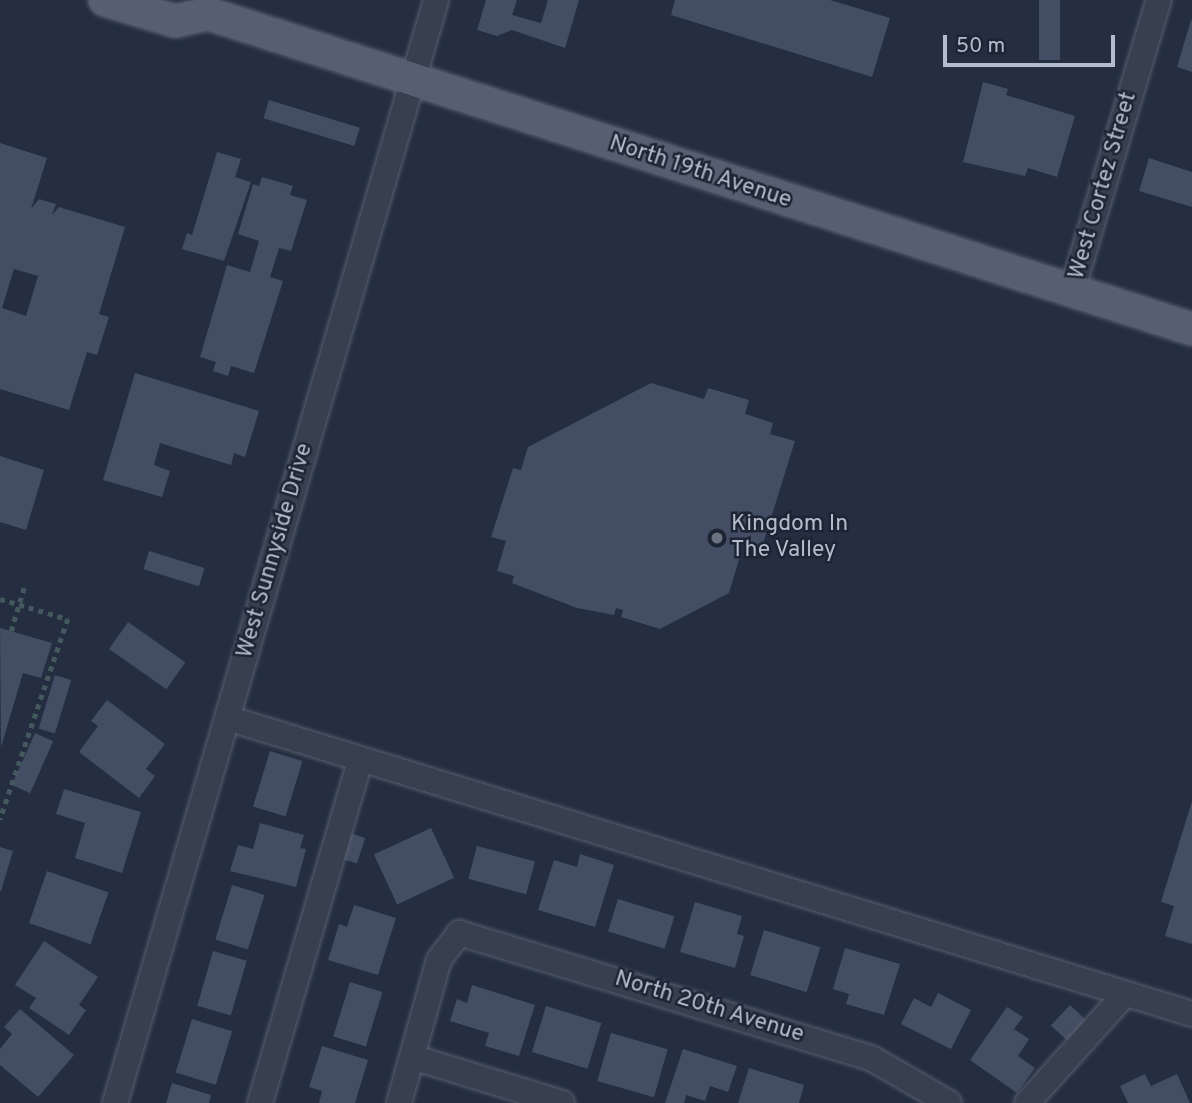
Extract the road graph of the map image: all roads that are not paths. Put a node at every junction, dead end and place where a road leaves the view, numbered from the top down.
1 (105, 0) edge
2 (436, 0) edge
3 (1159, 0) edge
4 (204, 7) edge
5 (414, 79) junction
6 (1073, 291) junction
7 (1192, 329) edge
8 (227, 718) junction
9 (360, 760) junction
10 (1125, 994) junction
11 (1192, 1014) edge
12 (412, 1057) junction
13 (115, 1103) edge
14 (260, 1103) edge
15 (399, 1103) edge
16 (562, 1103) edge
17 (949, 1103) edge
18 (1027, 1103) edge

1 - 4 main road, North 19th Avenue
2 - 5 street, West Sunnyside Drive
3 - 6 street, West Cortez Street
4 - 5 main road, North 19th Avenue
5 - 6 main road, North 19th Avenue
5 - 8 street, West Sunnyside Drive
6 - 7 main road, North 19th Avenue
8 - 9 street
8 - 13 street, West Sunnyside Drive
9 - 10 street
9 - 14 street
10 - 11 street
10 - 18 street
12 - 15 street
12 - 16 street
12 - 17 street, North 20th Avenue

